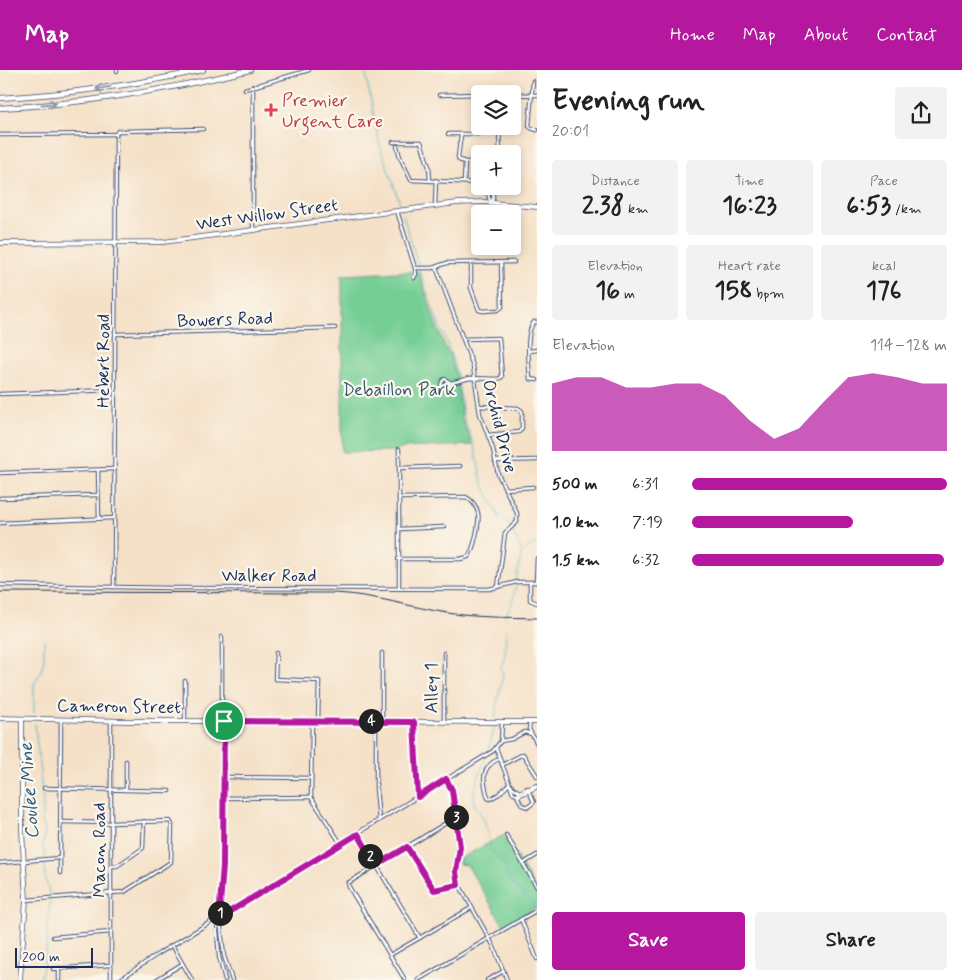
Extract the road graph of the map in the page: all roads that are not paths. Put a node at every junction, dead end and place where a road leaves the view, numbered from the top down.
1 (203, 70) edge
2 (250, 70) edge
3 (310, 70) edge
4 (533, 81) dead end
5 (253, 86) junction
6 (245, 89) dead end
7 (471, 94) edge
8 (439, 95) dead end
9 (521, 95) edge
10 (532, 95) junction
11 (537, 95) edge
12 (0, 98) edge
13 (0, 108) edge
14 (204, 129) dead end
15 (537, 130) edge
16 (116, 134) junction
17 (448, 134) dead end
18 (471, 134) edge
19 (0, 135) edge
20 (461, 135) junction
21 (392, 142) dead end
22 (396, 146) dead end
23 (465, 162) junction
24 (471, 162) edge
25 (430, 180) junction
26 (436, 180) junction
27 (464, 182) junction
28 (471, 182) edge
29 (488, 195) edge
30 (493, 195) edge
31 (491, 201) junction
32 (435, 206) junction
33 (537, 207) edge
34 (398, 211) junction
35 (253, 230) junction
36 (116, 243) junction
37 (0, 244) edge
38 (501, 262) junction
39 (514, 262) dead end
40 (471, 263) junction
41 (436, 267) junction
42 (415, 268) junction
43 (414, 278) dead end
44 (537, 322) edge
45 (335, 328) dead end
46 (115, 334) junction
47 (463, 339) junction
48 (529, 350) junction
49 (537, 350) edge
50 (474, 378) junction
51 (537, 380) edge
52 (451, 382) dead end
53 (115, 390) junction
54 (0, 394) edge
55 (479, 406) junction
56 (488, 435) junction
57 (399, 449) dead end
58 (537, 460) edge
59 (495, 461) junction
60 (460, 466) dead end
61 (399, 468) junction
62 (115, 469) junction
63 (98, 470) junction
64 (0, 473) edge
65 (533, 487) dead end
66 (505, 489) junction
67 (98, 495) junction
68 (0, 498) edge
69 (399, 498) junction
70 (114, 518) junction
71 (99, 519) junction
72 (0, 523) edge
73 (444, 527) dead end
74 (399, 528) junction
75 (537, 558) edge
76 (398, 559) junction
77 (530, 582) junction
78 (536, 582) edge
79 (0, 585) edge
80 (114, 587) junction
81 (498, 587) junction
82 (399, 588) junction
83 (537, 604) edge
84 (222, 637) dead end
85 (382, 653) dead end
86 (444, 653) dead end
87 (276, 654) dead end
88 (185, 681) dead end
89 (0, 718) edge
90 (22, 719) junction
91 (61, 720) junction
92 (111, 720) junction
93 (184, 721) junction
94 (223, 721) junction
95 (312, 721) junction
96 (318, 721) junction
97 (376, 722) junction
98 (382, 722) junction
99 (414, 722) junction
100 (444, 722) junction
101 (537, 722) edge
102 (502, 723) junction
103 (530, 723) junction
104 (531, 734) junction
105 (500, 741) junction
106 (537, 744) edge
107 (496, 748) junction
108 (499, 759) junction
109 (126, 761) dead end
110 (502, 765) junction
111 (537, 776) edge
112 (224, 778) junction
113 (311, 778) junction
114 (446, 779) junction
115 (509, 784) junction
116 (537, 786) edge
117 (44, 788) dead end
118 (61, 789) junction
119 (111, 790) junction
120 (126, 790) junction
121 (528, 790) junction
122 (169, 791) dead end
123 (518, 794) junction
124 (311, 797) junction
125 (418, 797) junction
126 (223, 798) junction
127 (379, 820) junction
128 (456, 820) junction
129 (144, 821) junction
130 (60, 822) junction
131 (112, 823) junction
132 (358, 834) junction
133 (506, 835) dead end
134 (340, 844) junction
135 (407, 847) junction
136 (537, 855) edge
137 (60, 858) junction
138 (24, 861) junction
139 (0, 863) edge
140 (524, 863) junction
141 (376, 865) junction
142 (111, 866) junction
143 (60, 873) dead end
144 (458, 885) junction
145 (537, 887) edge
146 (111, 893) junction
147 (26, 900) junction
148 (472, 908) junction
149 (537, 910) edge
150 (219, 918) junction
151 (521, 919) junction
152 (111, 932) junction
153 (53, 937) dead end
154 (420, 938) junction
155 (489, 938) junction
156 (172, 945) junction
157 (390, 955) junction
158 (537, 959) edge
159 (182, 964) junction
160 (110, 965) junction
161 (59, 968) junction
162 (53, 969) dead end
163 (504, 971) junction
164 (20, 980) edge
165 (59, 980) edge
166 (111, 980) edge
167 (119, 980) edge
168 (156, 980) edge
169 (192, 980) edge
170 (225, 980) edge
171 (232, 980) edge
172 (405, 980) edge
173 (418, 980) edge
174 (488, 980) edge
175 (508, 980) edge

1 -> 12 highway
13 -> 2 highway
3 - 5 street
4 - 10 street
5 - 6 street
5 - 35 street
7 - 8 street
9 - 10 street
10 - 11 street
10 - 15 street
14 - 16 street
16 - 19 street
16 - 36 street, Hebert Road
17 - 20 street
18 - 20 street
20 - 23 street
21 - 25 street
22 - 25 street
23 - 24 street
23 - 27 street
25 - 26 street
26 - 27 street
26 - 32 street
27 - 28 street
29 - 31 street
30 - 31 street
31 - 32 main road, West Willow Street
31 - 33 main road, West Willow Street
32 - 34 main road, West Willow Street
34 - 35 main road, West Willow Street
34 - 42 street
35 - 36 main road, West Willow Street
36 - 37 main road, West Willow Street
36 - 46 street, Hebert Road
38 - 39 street
38 - 40 street
38 - 40 street
40 - 41 street
41 - 42 street
41 - 47 street, Orchid Drive
42 - 43 street
44 - 48 street
45 - 46 street, Bowers Road
46 - 53 street, Hebert Road
47 - 50 street, Orchid Drive
47 - 50 street
48 - 49 street
48 - 51 street
50 - 52 street
50 - 55 street, Orchid Drive
53 - 54 street
53 - 62 street, Hebert Road
55 - 56 street, Orchid Drive
55 - 56 street
56 - 59 street, Orchid Drive
57 - 61 street
58 - 59 street
59 - 66 street, Orchid Drive
60 - 61 street
61 - 69 street
62 - 63 street
62 - 70 street, Hebert Road
63 - 64 street
63 - 67 street
65 - 66 street
66 - 81 street, Orchid Drive
67 - 68 street
67 - 71 street
69 - 74 street
69 - 76 street
70 - 71 street
70 - 80 street, Hebert Road
71 - 72 street
73 - 74 street
74 - 76 street
75 - 78 street
76 - 82 street
77 - 78 street, Walker Road
77 - 81 street, Walker Road
77 - 83 street
79 - 80 street, Walker Road
80 - 82 street, Walker Road
81 - 82 street, Walker Road
84 - 94 street
85 - 98 street
86 - 100 street, Alley 1
87 - 96 street
88 - 93 street
89 - 90 main road, Cameron Street
90 - 91 main road, Cameron Street
90 - 138 main road
91 - 92 main road, Cameron Street
91 - 118 street
92 - 93 main road, Cameron Street
92 - 119 street, Macon Road
93 - 94 main road, Cameron Street
94 - 95 main road, Cameron Street
94 - 112 street
95 - 96 main road, Cameron Street
95 - 113 street
96 - 97 main road, Cameron Street
97 - 98 main road, Cameron Street
97 - 127 street
98 - 99 main road, Cameron Street
99 - 100 main road, Cameron Street
99 - 125 street
100 - 102 main road, Cameron Street
101 - 103 main road, Cameron Street
102 - 103 main road, Cameron Street
102 - 105 street
103 - 104 street
104 - 105 street
104 - 106 street
105 - 107 street
107 - 108 street
107 - 114 street
108 - 110 street
108 - 115 street
109 - 120 street
110 - 111 street
110 - 115 street
112 - 113 street
112 - 126 street
113 - 124 street
114 - 125 street
114 - 128 street
115 - 123 street
116 - 121 street
117 - 118 street
118 - 119 street
118 - 130 street
119 - 120 street
119 - 131 street, Macon Road
120 - 122 street
121 - 123 street
121 - 123 street
124 - 126 street
124 - 134 street
125 - 127 street
126 - 150 street
127 - 132 street
128 - 135 street
128 - 144 street
129 - 131 street
129 - 142 street
129 - 146 street
130 - 131 street
130 - 137 street
131 - 142 street, Macon Road
132 - 134 street
132 - 141 street
133 - 140 street
134 - 150 street
135 - 141 street
135 - 144 street
136 - 140 street
137 - 138 street
137 - 143 street
138 - 139 street
138 - 147 main road
140 - 145 street
141 - 154 street
141 - 157 street
142 - 146 street, Macon Road
144 - 148 street
146 - 147 street
146 - 152 street, Macon Road
147 - 164 main road
148 - 154 street
148 - 155 street
149 - 151 street
150 - 156 street
150 - 170 street
150 - 171 street
151 - 155 street
151 - 158 street
152 - 153 street
152 - 160 street, Macon Road
154 - 157 street
155 - 163 street
155 - 173 street
156 - 159 street
156 - 167 street
157 - 172 street
159 - 168 street
159 - 169 street
160 - 161 street
160 - 166 street, Macon Road
161 - 162 street
161 - 165 street
163 - 174 street
163 - 175 street

